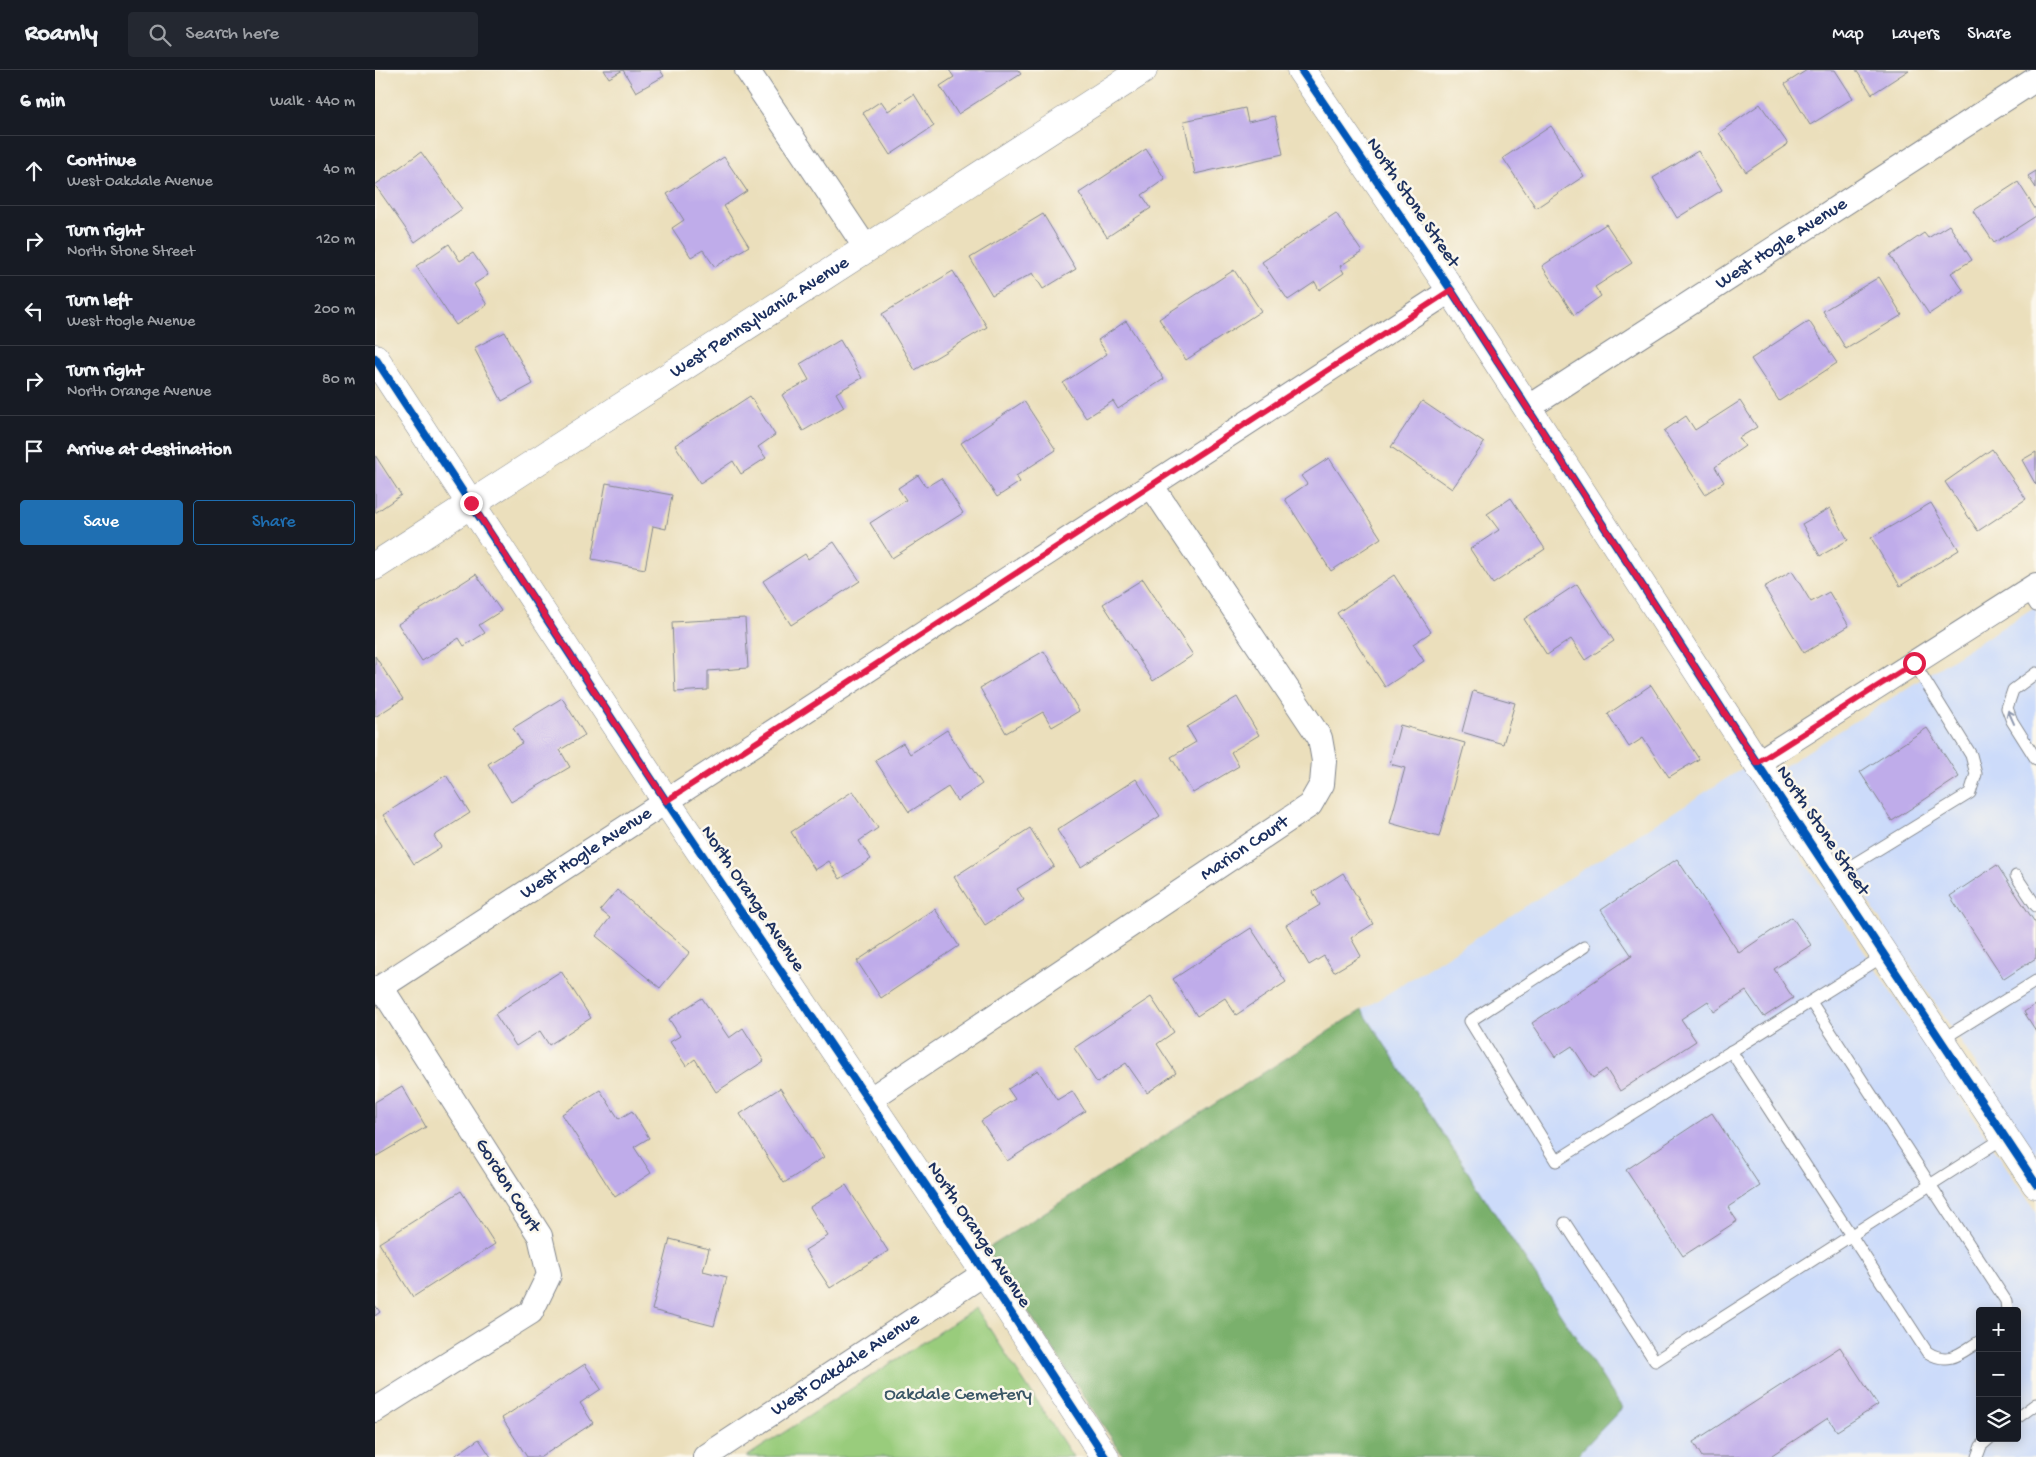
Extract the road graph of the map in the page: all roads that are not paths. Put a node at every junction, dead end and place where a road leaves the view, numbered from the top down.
1 (747, 70) edge
2 (1143, 70) edge
3 (1301, 70) edge
4 (2036, 79) edge
5 (866, 248) junction
6 (1451, 290) junction
7 (375, 358) edge
8 (1528, 408) junction
9 (1151, 485) junction
10 (471, 503) junction
11 (375, 566) edge
12 (2033, 594) edge
13 (1914, 663) junction
14 (2036, 673) edge
15 (2036, 759) edge
16 (1757, 763) junction
17 (666, 801) junction
18 (2015, 876) dead end
19 (1833, 877) junction
20 (2036, 906) edge
21 (1584, 947) dead end
22 (1885, 955) junction
23 (2036, 982) edge
24 (378, 989) edge
25 (1811, 1002) junction
26 (1941, 1040) junction
27 (1731, 1051) junction
28 (869, 1100) junction
29 (2005, 1137) junction
30 (2036, 1184) edge
31 (1931, 1185) junction
32 (1565, 1222) dead end
33 (1851, 1235) junction
34 (985, 1273) junction
35 (2007, 1307) edge
36 (1976, 1344) edge
37 (2036, 1404) edge
38 (375, 1410) edge
39 (2021, 1415) edge
40 (1986, 1442) edge
41 (705, 1457) edge
42 (1105, 1457) edge
43 (1977, 1457) edge

1 - 5 street
2 - 5 street, West Pennsylvania Avenue
3 - 6 street, North Stone Street
4 - 8 street, West Hogle Avenue
5 - 10 street, West Pennsylvania Avenue
6 - 8 street, North Stone Street
6 - 9 street, West Hogle Avenue
7 - 10 street, North Orange Avenue
8 - 16 street, North Stone Street
9 - 17 street, West Hogle Avenue
9 - 28 street, Marion Court
10 - 11 street, West Pennsylvania Avenue
10 - 17 street, North Orange Avenue
12 - 13 street
13 - 16 street
13 - 19 lane
15 -> 14 lane
16 - 19 street, North Stone Street
17 - 24 street, West Hogle Avenue
17 - 28 street, North Orange Avenue
18 - 20 lane
19 - 22 street, North Stone Street
21 - 27 lane
22 - 25 lane
22 - 26 street, North Stone Street
23 - 26 lane
24 - 38 street, Gordon Court
25 - 27 lane
25 - 31 lane
26 - 29 street, North Stone Street
27 - 33 lane
28 - 34 street, North Orange Avenue
29 - 30 street, North Stone Street
29 - 31 lane
31 - 33 lane
31 - 35 lane
32 - 33 lane
33 - 36 lane
34 - 41 street, West Oakdale Avenue
34 - 42 street, North Orange Avenue
37 - 39 lane
40 - 43 lane

